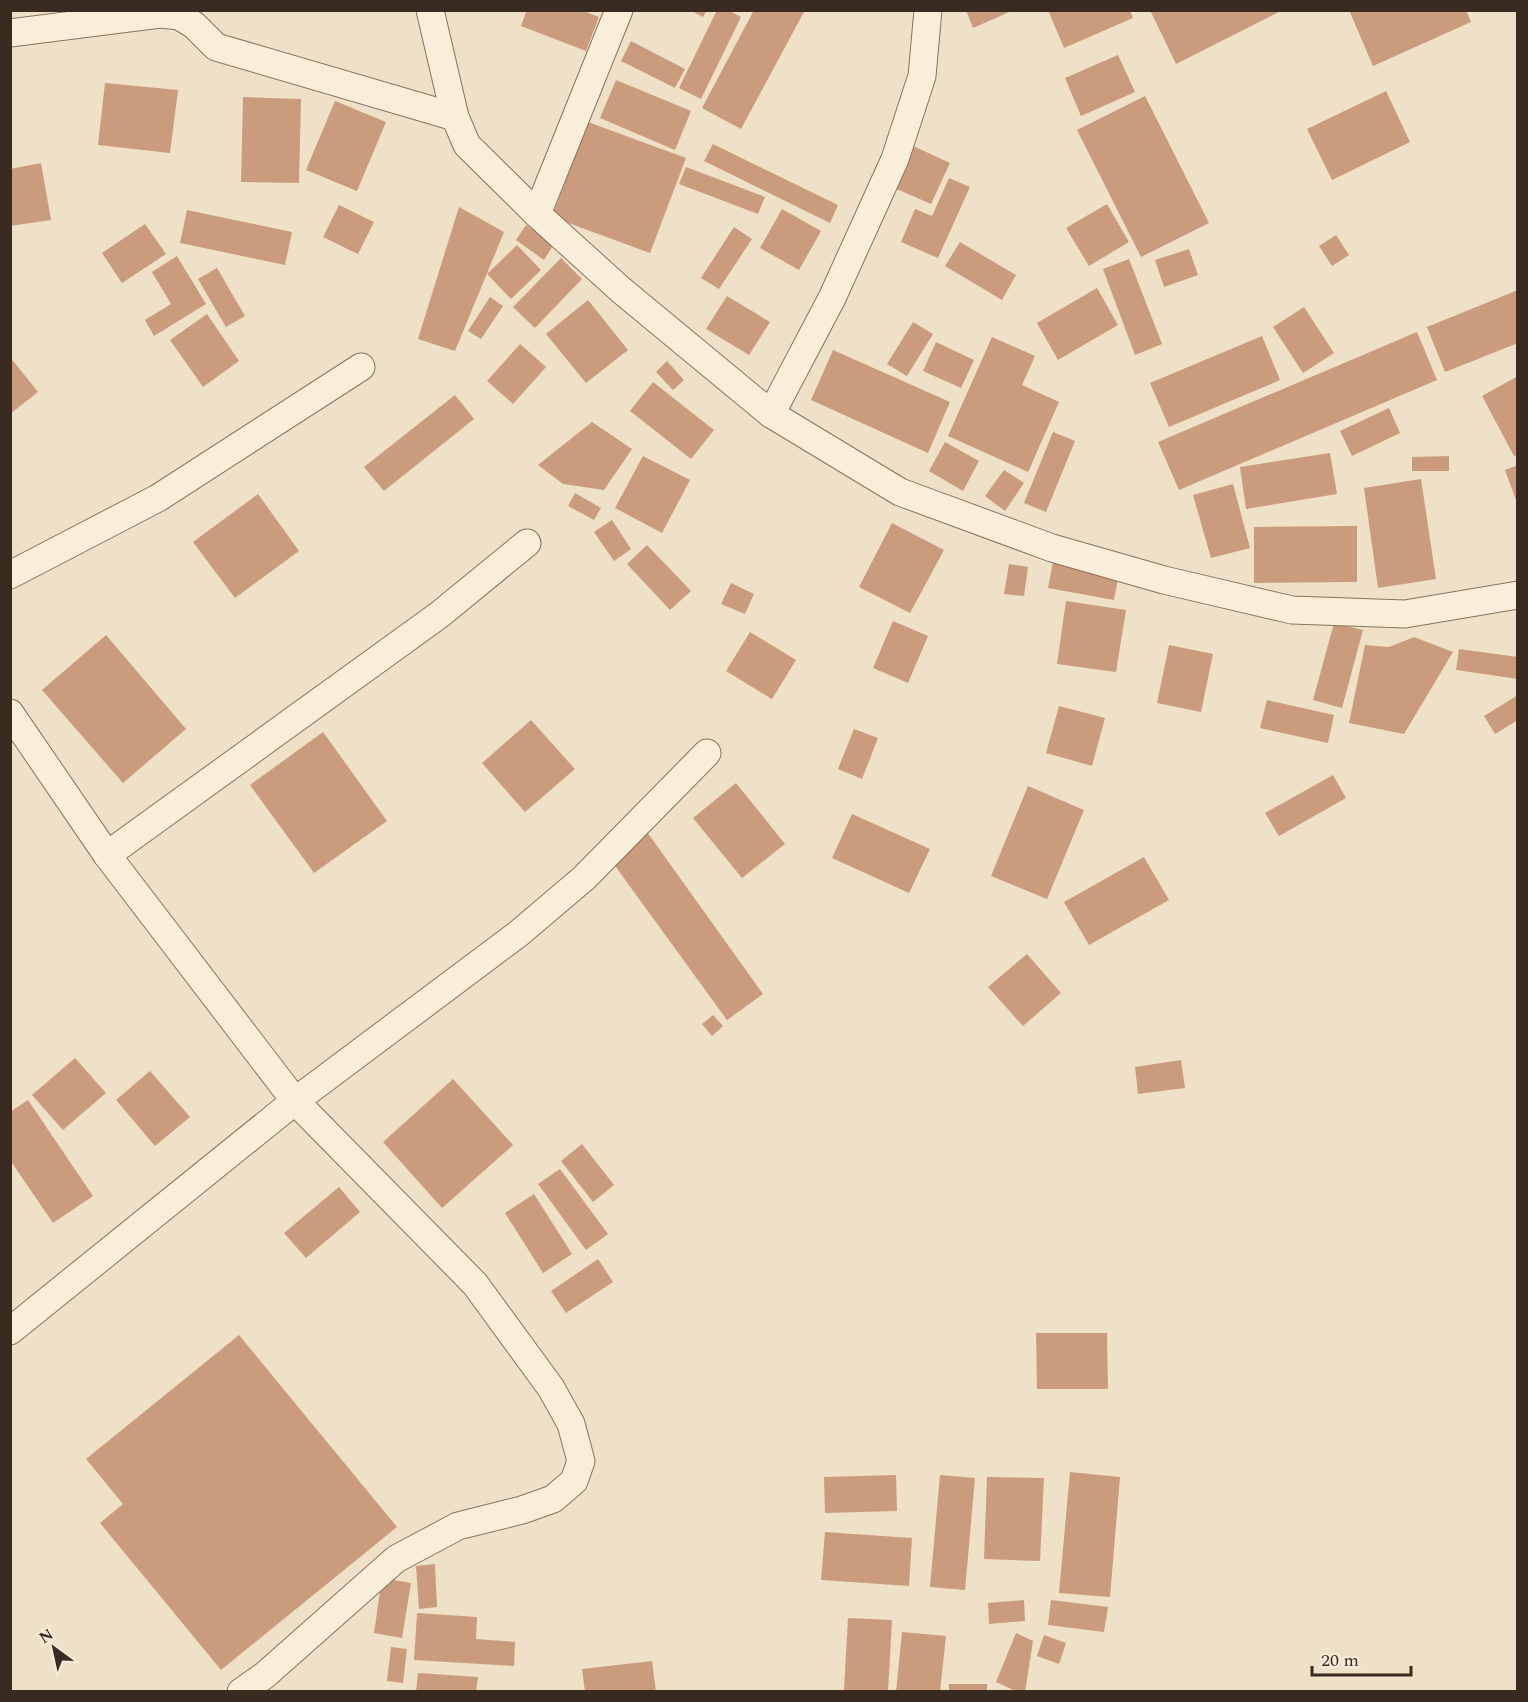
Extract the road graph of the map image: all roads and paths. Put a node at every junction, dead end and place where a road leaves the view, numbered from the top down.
1 (430, 10) edge
2 (619, 10) edge
3 (928, 10) edge
4 (10, 33) edge
5 (455, 117) junction
6 (537, 214) junction
7 (361, 367) dead end
8 (771, 414) junction
9 (527, 543) dead end
10 (10, 575) edge
11 (1518, 595) edge
12 (10, 713) edge
13 (707, 753) dead end
14 (107, 855) junction
15 (296, 1101) junction
16 (10, 1331) edge
17 (241, 1692) edge

1 - 5 street
2 - 6 street
3 - 8 street
4 - 5 street
5 - 6 street
6 - 8 street
7 - 10 street
8 - 11 street
9 - 14 street
12 - 14 street
13 - 15 street
14 - 15 street
15 - 16 street
15 - 17 street

